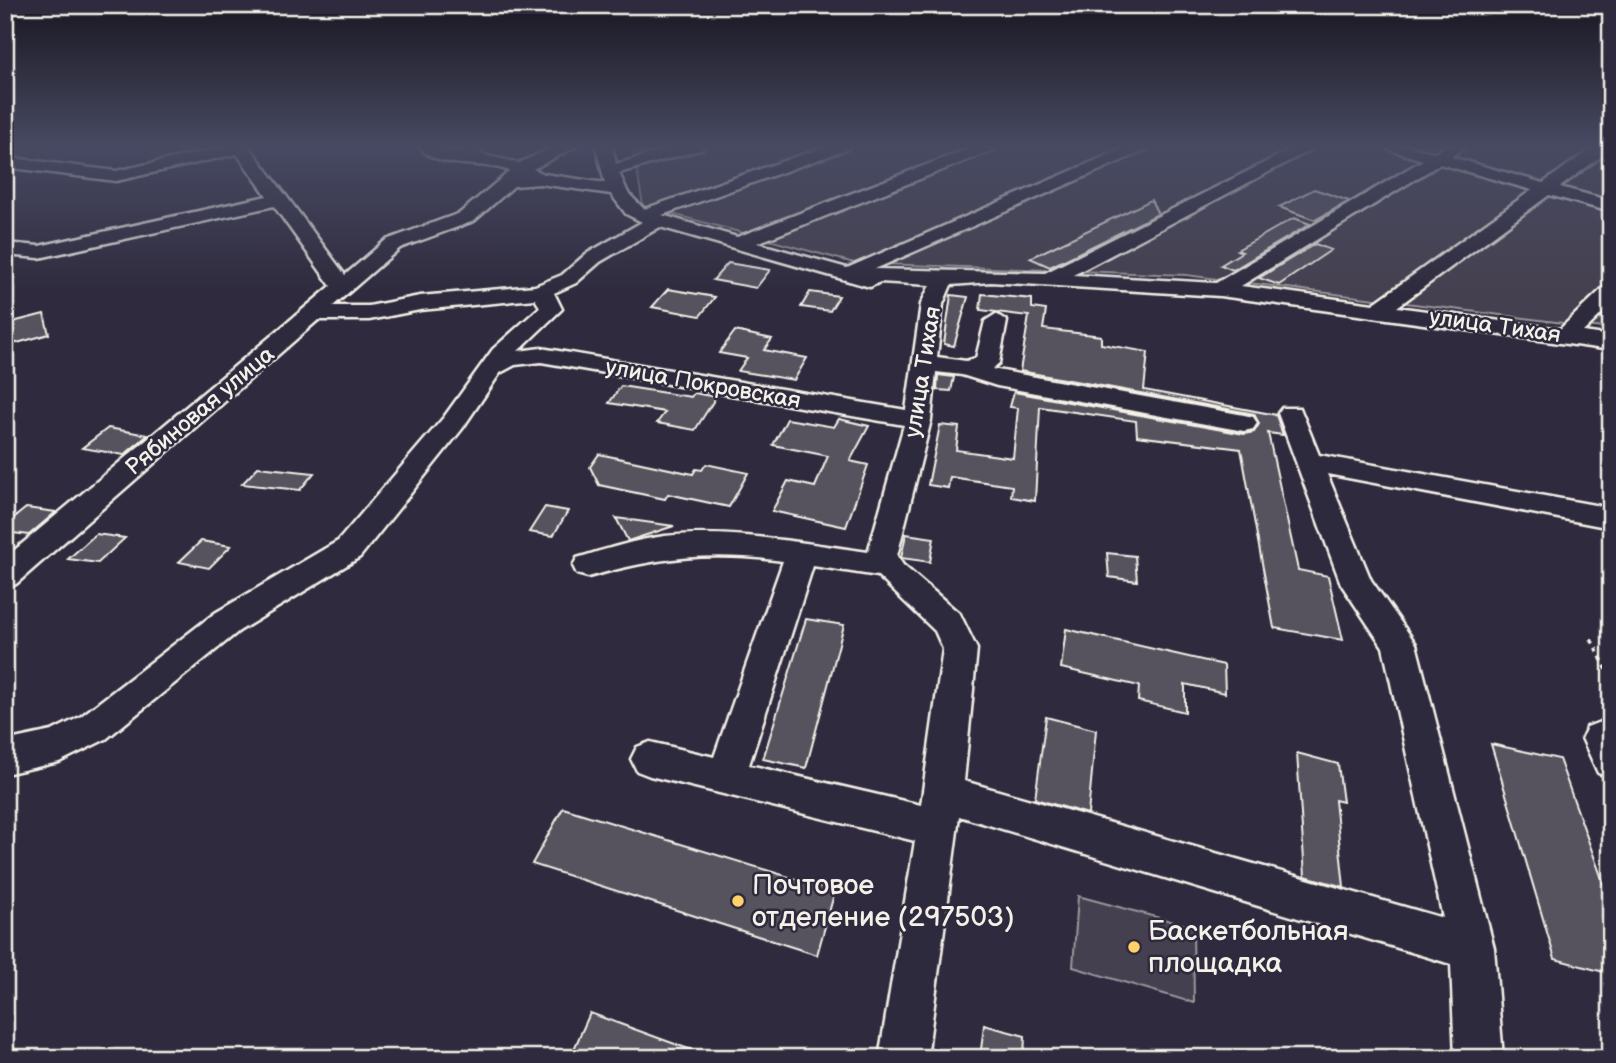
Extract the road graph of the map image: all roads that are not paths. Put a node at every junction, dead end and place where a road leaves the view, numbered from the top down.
1 (276, 196) edge
2 (493, 196) edge
3 (620, 196) edge
4 (710, 196) edge
5 (861, 196) edge
6 (1026, 196) edge
7 (1213, 196) edge
8 (1375, 196) edge
9 (1539, 196) edge
10 (1572, 196) edge
11 (279, 200) junction
12 (1611, 206) edge
13 (650, 218) junction
14 (736, 244) junction
15 (5, 249) edge
16 (851, 274) junction
17 (1051, 279) junction
18 (343, 287) junction
19 (1220, 290) junction
20 (540, 292) junction
21 (938, 292) junction
22 (1611, 293) edge
23 (1379, 310) junction
24 (315, 313) junction
25 (996, 321) dead end
26 (1566, 336) junction
27 (1611, 343) edge
28 (922, 363) junction
29 (491, 368) junction
30 (966, 368) junction
31 (1291, 412) dead end
32 (918, 420) junction
33 (1244, 423) dead end
34 (1308, 462) junction
35 (1611, 518) edge
36 (801, 555) junction
37 (589, 566) dead end
38 (887, 566) junction
39 (5, 576) edge
40 (5, 758) edge
41 (650, 759) dead end
42 (726, 777) junction
43 (941, 810) junction
44 (1472, 948) junction
45 (903, 1058) edge
46 (1479, 1058) edge

1 - 11 street
2 - 18 street, Рябиновая улица
3 - 13 street
4 - 13 street
5 - 14 street
6 - 16 street
7 - 17 street
8 - 19 street
9 - 23 street
10 - 12 street
11 - 15 street
11 - 18 street
13 - 14 street
13 - 20 street
14 - 16 street
16 - 21 street
16 - 21 street
17 - 19 street, улица Тихая
17 - 21 street, улица Тихая
18 - 24 street, Рябиновая улица
19 - 23 street, улица Тихая
20 - 24 street
20 - 29 street
21 - 28 street, улица Тихая
22 - 26 street
23 - 26 street, улица Тихая
24 - 39 street, Рябиновая улица
25 - 30 street
26 - 27 street, улица Тихая
28 - 30 street
28 - 32 street, улица Тихая
29 - 32 street, улица Покровская
29 - 40 street
30 - 33 street
31 - 34 street
32 - 38 street, улица Тихая
34 - 35 street
34 - 44 street
36 - 37 street
36 - 38 street
36 - 42 street
38 - 43 street
41 - 42 street
42 - 43 street
43 - 44 street
43 - 45 street
44 - 46 street

